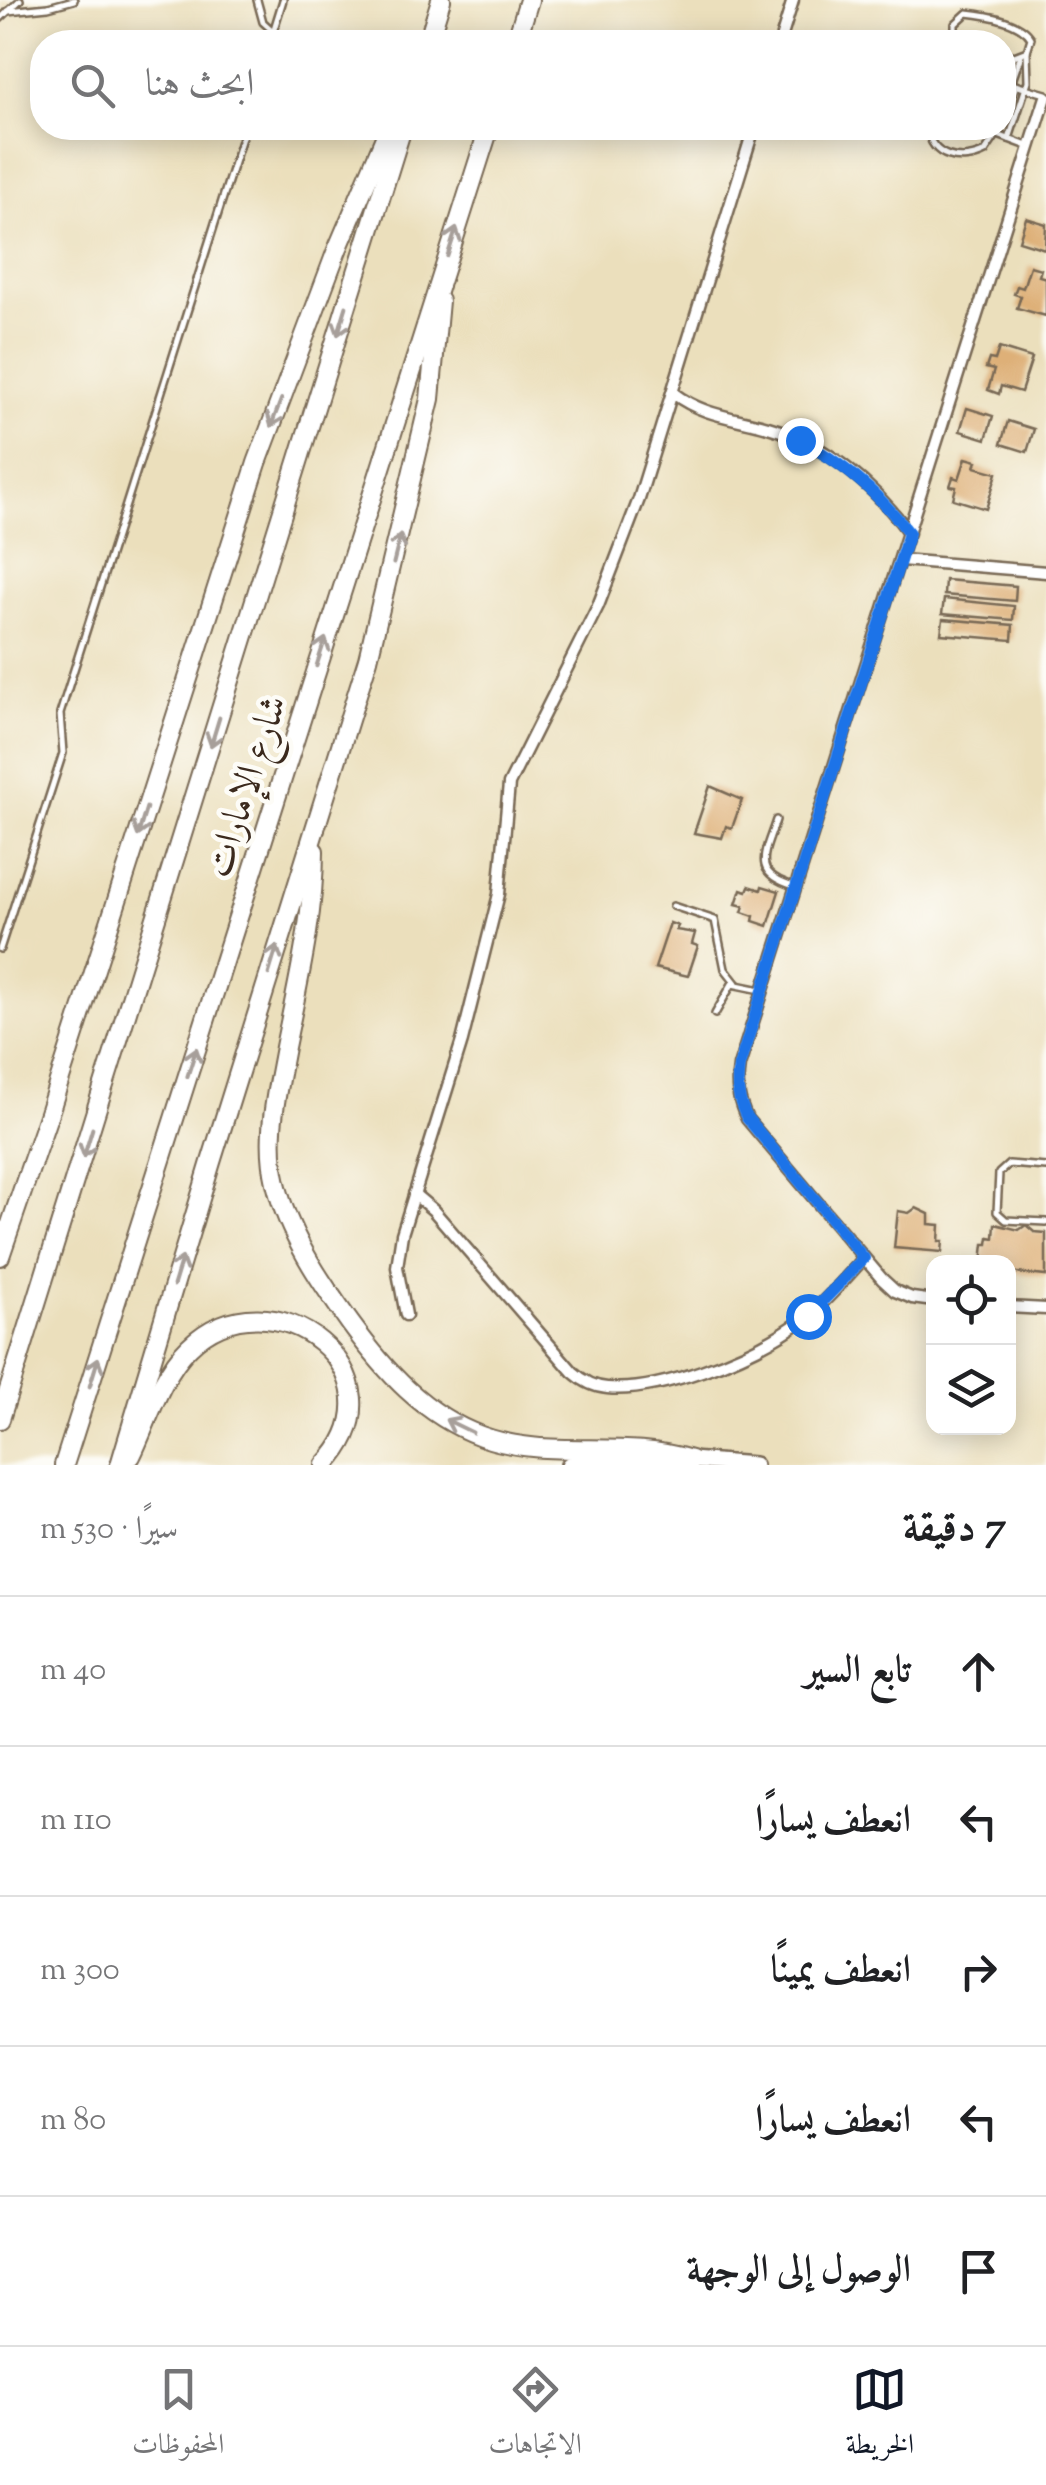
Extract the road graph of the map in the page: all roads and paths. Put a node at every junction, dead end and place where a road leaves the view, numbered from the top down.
1 (20, 0) edge
2 (74, 0) edge
3 (257, 0) edge
4 (283, 0) edge
5 (441, 0) edge
6 (529, 0) edge
7 (793, 0) edge
8 (8, 11) junction
9 (0, 19) edge
10 (273, 30) edge
11 (274, 30) edge
12 (432, 30) edge
13 (520, 30) edge
14 (784, 30) edge
15 (955, 30) edge
16 (1016, 53) edge
17 (1024, 53) junction
18 (1016, 76) edge
19 (1016, 85) edge
20 (1026, 88) junction
21 (1046, 96) edge
22 (1016, 118) edge
23 (241, 140) edge
24 (384, 140) edge
25 (398, 140) edge
26 (485, 140) edge
27 (750, 140) edge
28 (933, 140) edge
29 (995, 140) edge
30 (1012, 140) edge
31 (1030, 147) junction
32 (438, 283) junction
33 (674, 393) junction
34 (909, 533) junction
35 (901, 560) junction
36 (1046, 572) edge
37 (776, 820) dead end
38 (314, 829) junction
39 (797, 886) junction
40 (673, 906) dead end
41 (0, 948) edge
42 (736, 983) junction
43 (764, 991) junction
44 (715, 1014) dead end
45 (1046, 1167) edge
46 (414, 1194) junction
47 (1046, 1222) edge
48 (0, 1256) edge
49 (864, 1258) junction
50 (926, 1300) edge
51 (1016, 1307) edge
52 (1046, 1310) edge
53 (406, 1314) dead end
54 (0, 1419) edge
55 (691, 1460) junction
56 (64, 1465) edge
57 (123, 1465) edge
58 (326, 1465) edge
59 (569, 1465) edge
60 (754, 1465) edge

1 - 8 lane
2 - 8 lane
3 - 10 lane
4 - 11 lane
5 - 12 highway
6 - 13 highway
7 - 14 street
8 - 9 lane
15 - 17 lane
16 - 17 lane
17 - 18 lane
17 - 20 lane
19 - 20 lane
20 - 21 lane
20 - 22 lane
21 - 31 street
23 - 41 lane
24 -> 48 highway
25 -> 54 highway, شارع الإمارات
32 -> 26 highway, شارع الإمارات
27 - 33 street
28 - 29 lane
30 - 31 lane
31 - 34 street
38 -> 32 highway
56 -> 32 highway, شارع الإمارات
33 - 34 street
33 - 46 street
34 - 35 street
35 - 36 street
35 - 39 street
37 - 39 lane
55 -> 38 highway
57 -> 38 highway
39 - 43 street
40 - 42 lane
42 - 43 lane
42 - 44 lane
43 - 49 street
45 - 47 lane
46 - 49 street
46 - 53 street
49 - 50 street
51 - 52 street
55 - 59 main road
55 - 60 main road
57 - 58 highway

